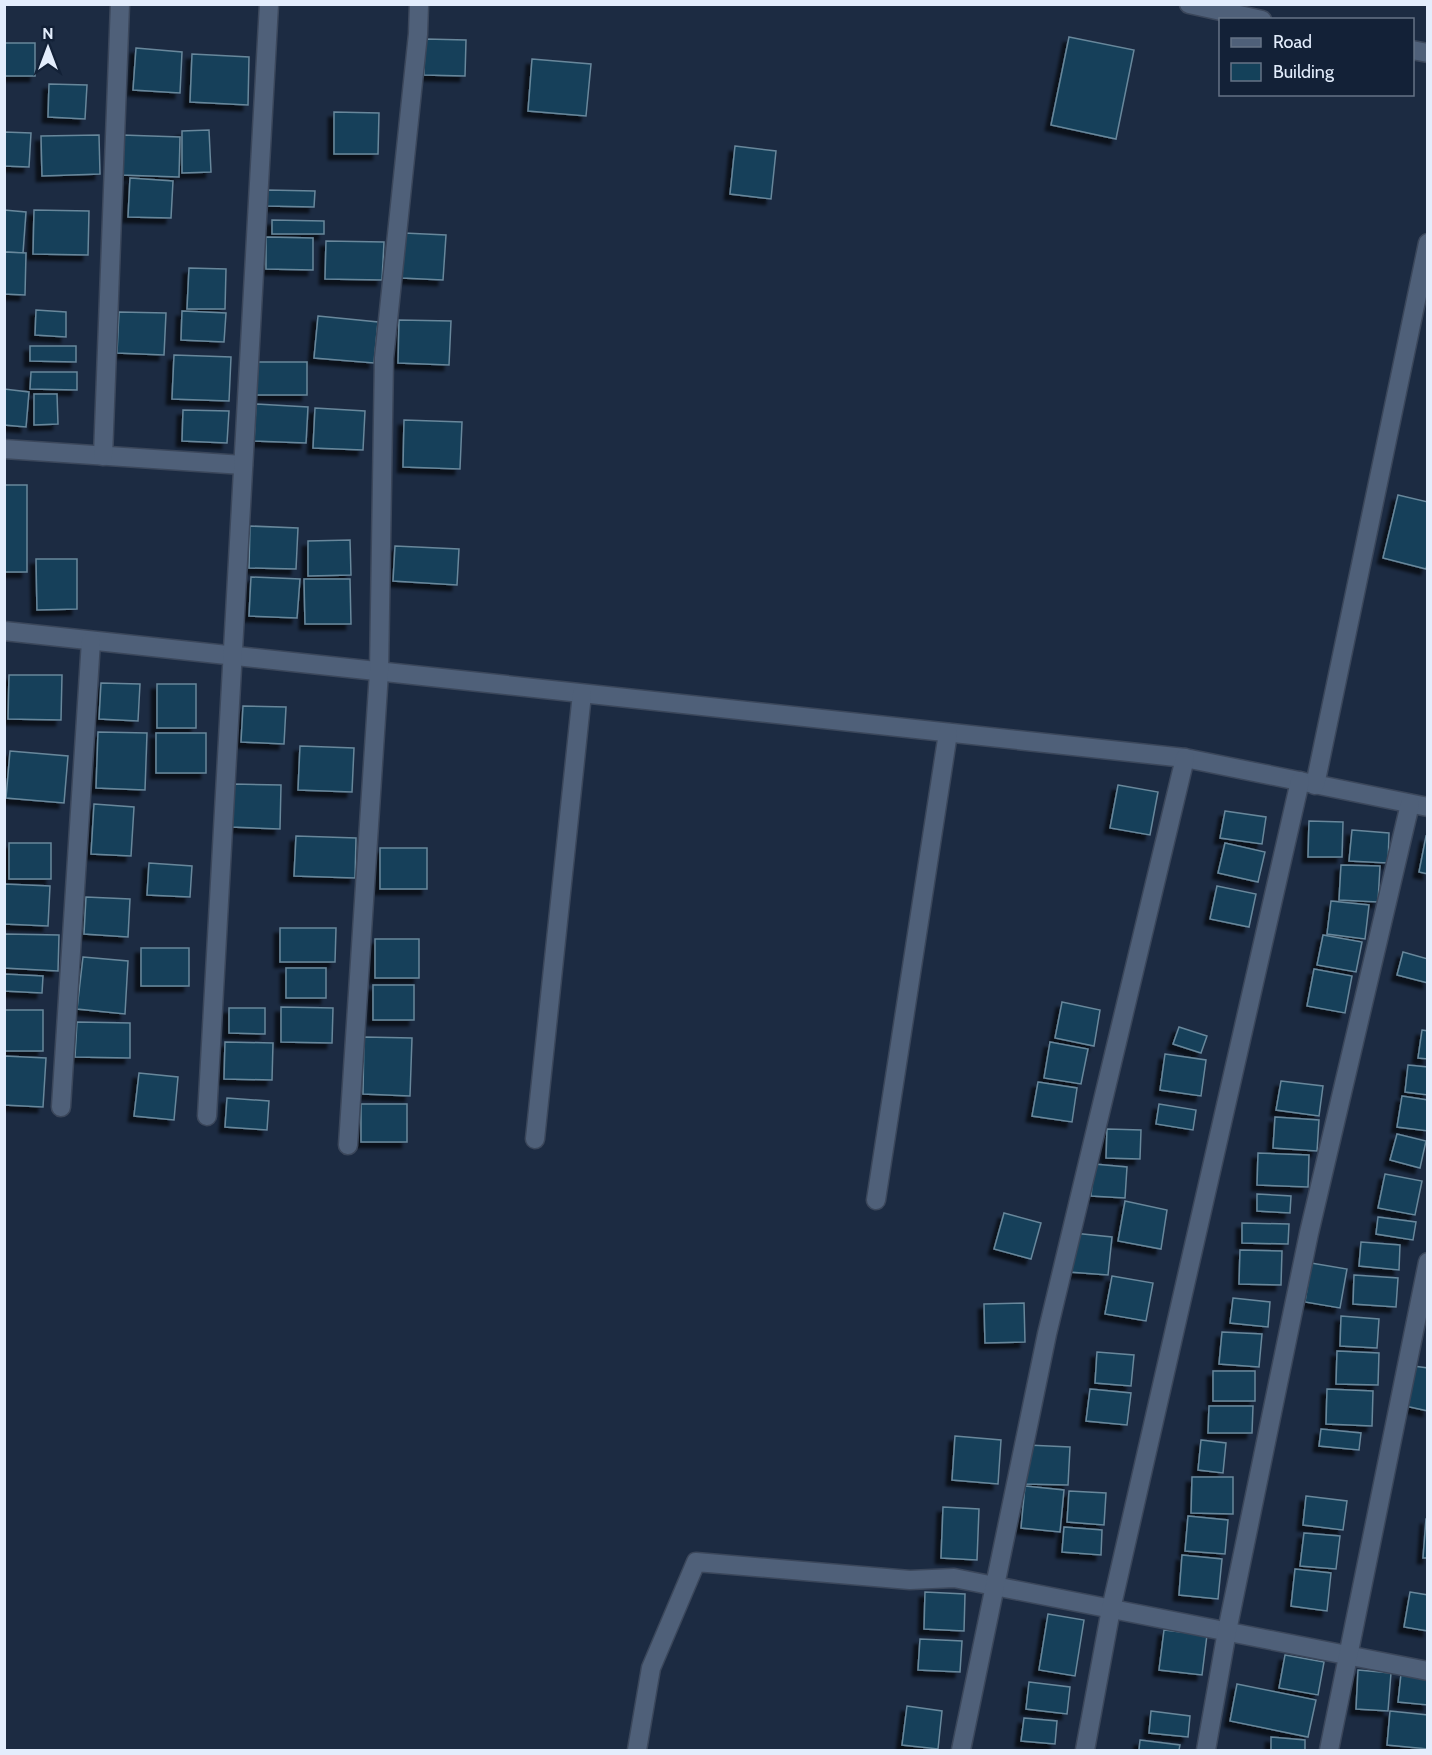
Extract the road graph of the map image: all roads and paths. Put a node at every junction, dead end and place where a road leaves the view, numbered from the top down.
1 (120, 4) edge
2 (269, 4) edge
3 (419, 4) edge
4 (1189, 4) edge
5 (1255, 14) edge
6 (1428, 243) edge
7 (4, 449) edge
8 (103, 456) junction
9 (243, 465) junction
10 (4, 631) edge
11 (91, 641) junction
12 (232, 656) junction
13 (379, 672) junction
14 (582, 694) junction
15 (948, 733) junction
16 (1185, 758) junction
17 (1308, 783) junction
18 (1419, 806) edge
19 (61, 1107) dead end
20 (207, 1116) dead end
21 (535, 1139) dead end
22 (348, 1145) dead end
23 (876, 1200) dead end
24 (1428, 1262) edge
25 (994, 1585) junction
26 (1111, 1609) junction
27 (1227, 1631) junction
28 (1348, 1656) junction
29 (1428, 1671) edge
30 (637, 1750) edge
31 (961, 1750) edge
32 (1085, 1750) edge
33 (1206, 1750) edge
34 (1329, 1750) edge

1 - 8 street
2 - 9 street
3 - 13 street
4 - 5 street
6 - 17 street
7 - 8 street
8 - 9 street
9 - 12 street
10 - 11 street
11 - 12 street
11 - 19 street
12 - 13 street
12 - 20 street
13 - 14 street
13 - 22 street
14 - 15 street
14 - 21 street
15 - 16 street
15 - 23 street
16 - 17 street
16 - 25 street
17 - 18 street
17 - 26 street
18 - 27 street
24 - 28 street
25 - 26 street
25 - 30 street
25 - 31 street
26 - 27 street
26 - 32 street
27 - 28 street
27 - 33 street
28 - 29 street
28 - 34 street

